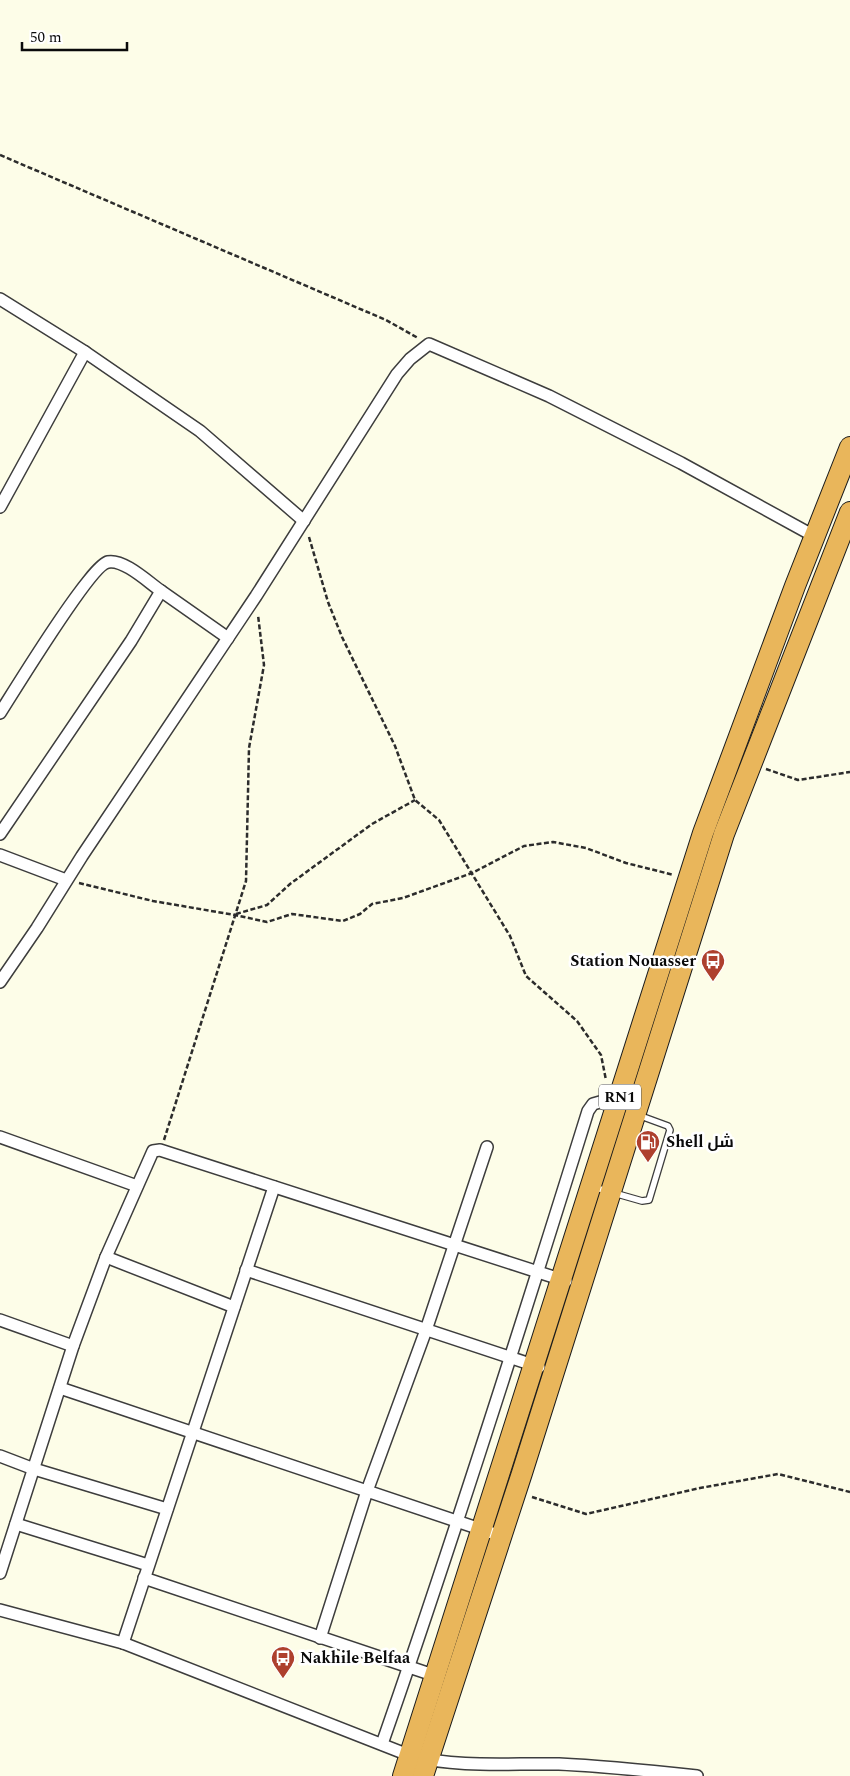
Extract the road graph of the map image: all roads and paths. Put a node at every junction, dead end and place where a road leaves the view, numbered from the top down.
1 (0, 155) edge
2 (0, 299) edge
3 (429, 344) junction
4 (85, 352) junction
5 (850, 446) edge
6 (0, 507) edge
7 (850, 512) edge
8 (304, 522) junction
9 (814, 536) junction
10 (161, 590) junction
11 (256, 596) junction
12 (228, 638) junction
13 (0, 713) edge
14 (752, 762) junction
15 (850, 772) edge
16 (415, 800) junction
17 (0, 834) edge
18 (0, 855) edge
19 (472, 874) junction
20 (688, 879) junction
21 (66, 880) junction
22 (235, 915) junction
23 (0, 982) edge
24 (606, 1080) dead end
25 (626, 1111) junction
26 (0, 1137) edge
27 (487, 1147) dead end
28 (160, 1150) junction
29 (137, 1186) junction
30 (591, 1186) junction
31 (274, 1187) junction
32 (610, 1192) junction
33 (454, 1244) junction
34 (106, 1257) junction
35 (246, 1270) junction
36 (538, 1272) junction
37 (562, 1279) junction
38 (581, 1286) junction
39 (234, 1307) junction
40 (0, 1320) edge
41 (426, 1330) junction
42 (73, 1346) junction
43 (511, 1357) junction
44 (534, 1365) junction
45 (554, 1372) junction
46 (60, 1388) junction
47 (192, 1433) junction
48 (0, 1456) edge
49 (34, 1468) junction
50 (367, 1491) junction
51 (516, 1491) junction
52 (850, 1492) edge
53 (167, 1509) junction
54 (457, 1522) junction
55 (16, 1524) junction
56 (482, 1530) junction
57 (501, 1536) junction
58 (148, 1565) junction
59 (0, 1573) edge
60 (144, 1578) junction
61 (0, 1610) edge
62 (320, 1638) junction
63 (123, 1643) junction
64 (409, 1668) junction
65 (436, 1676) junction
66 (382, 1744) junction
67 (421, 1764) edge
68 (404, 1776) edge
69 (696, 1776) edge

1 - 3 path
2 - 4 street
3 - 8 street
3 - 9 street
4 - 6 street
4 - 8 street
5 - 9 highway, RN1
7 - 14 highway, RN1
8 - 11 street
8 - 16 path
9 - 20 highway, RN1
10 - 12 street
10 - 13 street
10 - 17 street
11 - 12 street
11 - 22 path
12 - 21 street
14 - 15 path
14 - 25 highway, RN1
16 - 19 path
16 - 22 path
18 - 21 street
19 - 20 path
19 - 22 path
19 - 24 path
20 - 25 highway, RN1
21 - 22 path
21 - 23 street
22 - 28 path
25 - 30 highway, RN1
25 - 32 highway, RN1
25 - 32 lane
25 - 36 street
26 - 29 street
27 - 33 street
28 - 29 street
28 - 31 street
29 - 34 street
30 - 32 lane
30 - 37 highway, RN1
31 - 33 street
31 - 35 street
32 - 38 highway, RN1
33 - 36 street
33 - 41 street
34 - 39 street
34 - 42 street
35 - 39 street
35 - 41 street
36 - 37 street
36 - 43 street
37 - 38 street
37 - 44 highway, RN1
38 - 45 highway, RN1
39 - 47 street
40 - 42 street
41 - 43 street
41 - 50 street
42 - 46 street
43 - 44 street
43 - 54 street
44 - 45 street
44 - 56 highway, RN1
45 - 51 highway, RN1
46 - 47 street
46 - 49 street
47 - 50 street
47 - 53 street
48 - 49 street
49 - 53 street
49 - 55 street
50 - 54 street
50 - 62 street
51 - 52 path
51 - 57 highway, RN1
53 - 58 street
54 - 56 street
54 - 64 street
55 - 58 street
55 - 59 street
56 - 57 street
56 - 65 highway, RN1
57 - 67 highway, RN1
58 - 60 street
60 - 62 street
60 - 63 street
61 - 63 street
62 - 64 street
63 - 66 street
64 - 65 street
64 - 66 street
65 - 67 highway, RN1
66 - 67 street
67 - 68 highway, RN1
67 - 69 street

